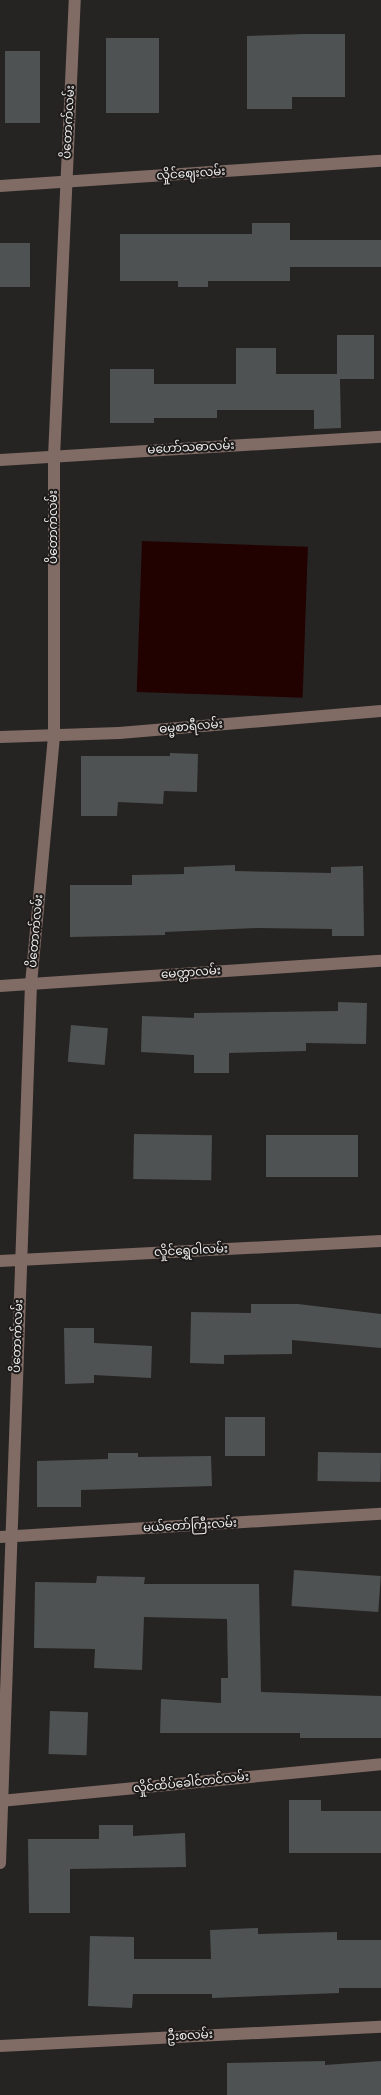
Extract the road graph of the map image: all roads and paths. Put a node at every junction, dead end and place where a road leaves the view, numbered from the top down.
1 (75, 0) edge
2 (381, 161) edge
3 (66, 182) junction
4 (0, 186) edge
5 (381, 437) edge
6 (54, 457) junction
7 (0, 460) edge
8 (381, 711) edge
9 (54, 736) junction
10 (0, 737) edge
11 (381, 961) edge
12 (31, 984) junction
13 (0, 986) edge
14 (381, 1241) edge
15 (20, 1260) junction
16 (0, 1262) edge
17 (381, 1514) edge
18 (6, 1537) edge
19 (381, 1764) edge
20 (1, 1801) edge
21 (0, 1863) edge
22 (381, 2027) edge
23 (0, 2046) edge

1 - 3 street, ပိတောက်လမ်း
2 - 3 street, လှိုင်ဈေးလမ်း
3 - 4 street, လှိုင်ဈေးလမ်း
3 - 6 street, ပိတောက်လမ်း
5 - 6 street, မဟော်သဓာလမ်း
6 - 7 street, မဟော်သဓာလမ်း
6 - 9 street, ပိတောက်လမ်း
8 - 9 street, ဓမ္မစာရီလမ်း
9 - 10 street, ဓမ္မစာရီလမ်း
9 - 12 street, ပိတောက်လမ်း
11 - 12 street, မေတ္တာလမ်း
12 - 13 street, မေတ္တာလမ်း
12 - 15 street, ပိတောက်လမ်း
14 - 15 street, လှိုင်ရွှေဝါလမ်း
15 - 16 street, လှိုင်ရွှေဝါလမ်း
15 - 18 street, ပိတောက်လမ်း
17 - 18 street, မယ်တော်ကြီးလမ်း
18 - 20 street, ပိတောက်လမ်း
19 - 20 street, လှိုင်ထိပ်ခေါင်တင်လမ်း
20 - 21 street, ပိတောက်လမ်း
22 - 23 street, ဦးစလမ်း

